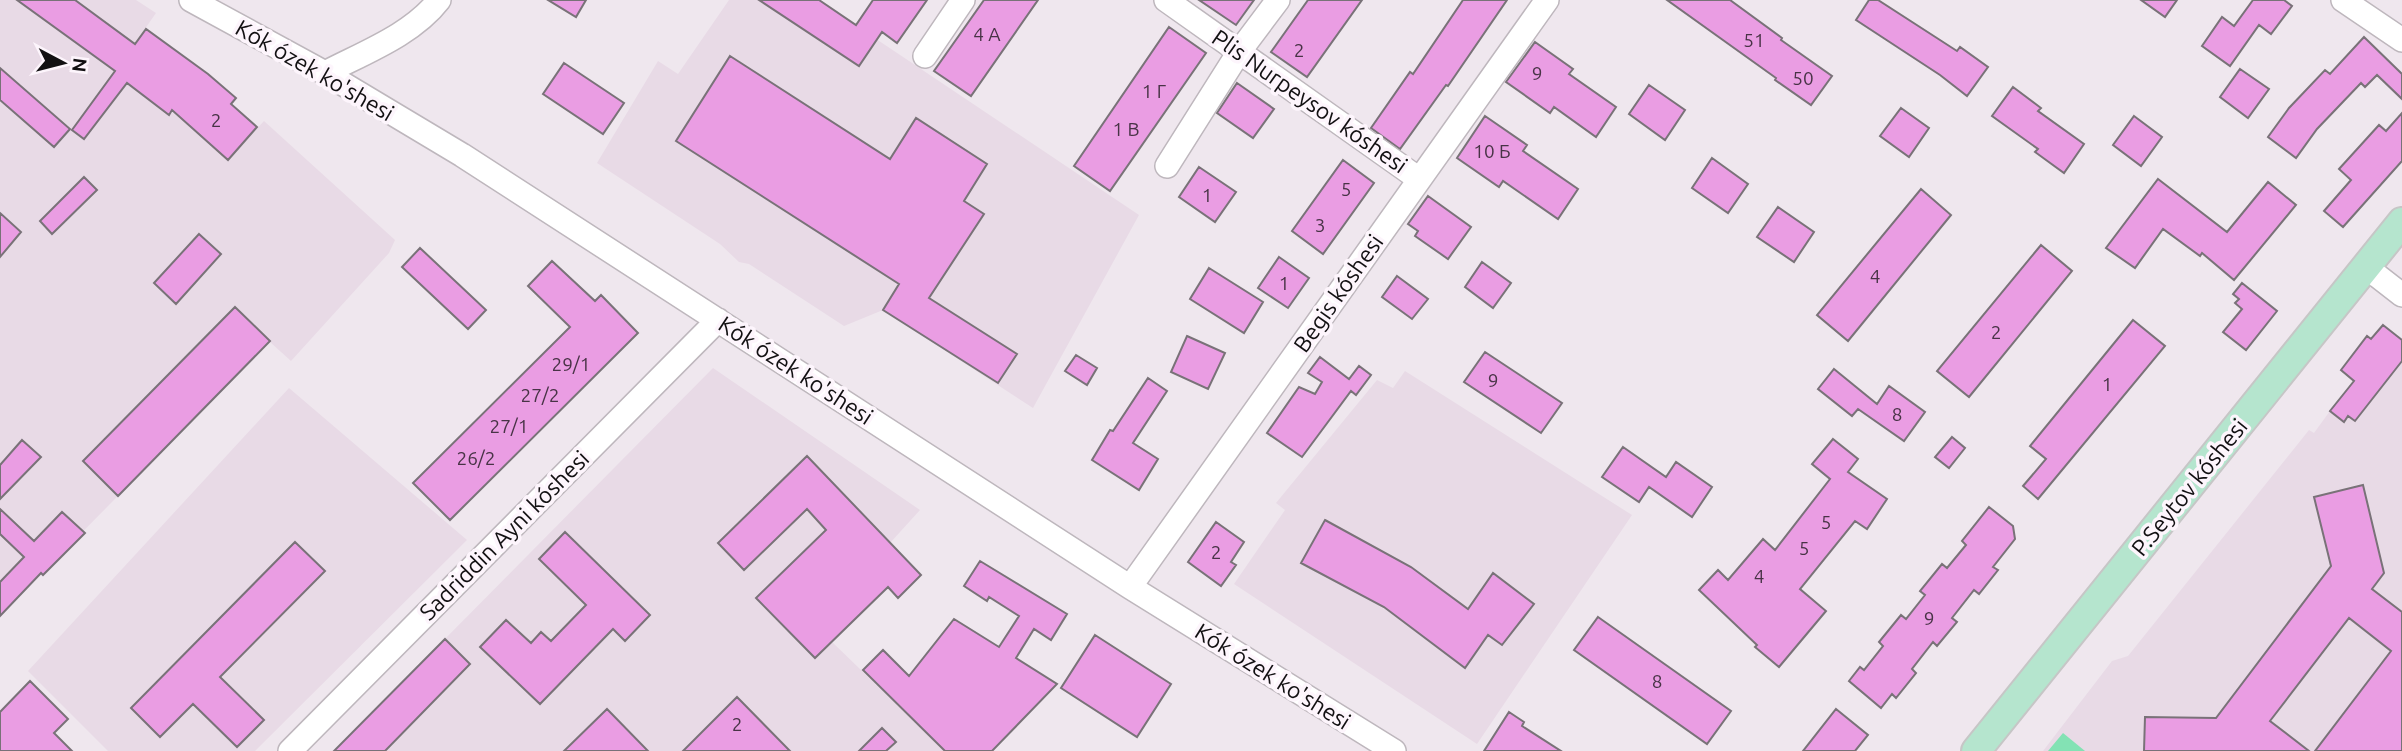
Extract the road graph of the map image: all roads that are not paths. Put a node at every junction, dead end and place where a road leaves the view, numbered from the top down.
1 (191, 0) edge
2 (439, 0) edge
3 (963, 0) edge
4 (1166, 0) edge
5 (1278, 0) edge
6 (1548, 0) edge
7 (2343, 0) edge
8 (2402, 40) edge
9 (1239, 52) junction
10 (925, 56) dead end
11 (325, 73) junction
12 (1167, 166) dead end
13 (1419, 178) junction
14 (2402, 222) edge
15 (2366, 267) junction
16 (2402, 295) edge
17 (718, 320) junction
18 (1130, 587) junction
19 (290, 751) edge
20 (1394, 751) edge
21 (1976, 751) edge

1 - 11 street, Kók ózek ko'shesi
2 - 11 street
3 - 10 street
4 - 9 street, Plis Nurpeysov kóshesi
5 - 9 street
6 - 13 street, Begis kóshesi
7 - 8 street
9 - 12 street
9 - 13 street, Plis Nurpeysov kóshesi
11 - 17 street, Kók ózek ko'shesi
13 - 18 street, Begis kóshesi
14 - 15 main road, P.Seytov kóshesi
15 - 16 street
15 - 21 main road, P.Seytov kóshesi
17 - 18 street, Kók ózek ko'shesi
17 - 19 street, Sadriddin Ayni kóshesi
18 - 20 street, Kók ózek ko'shesi

